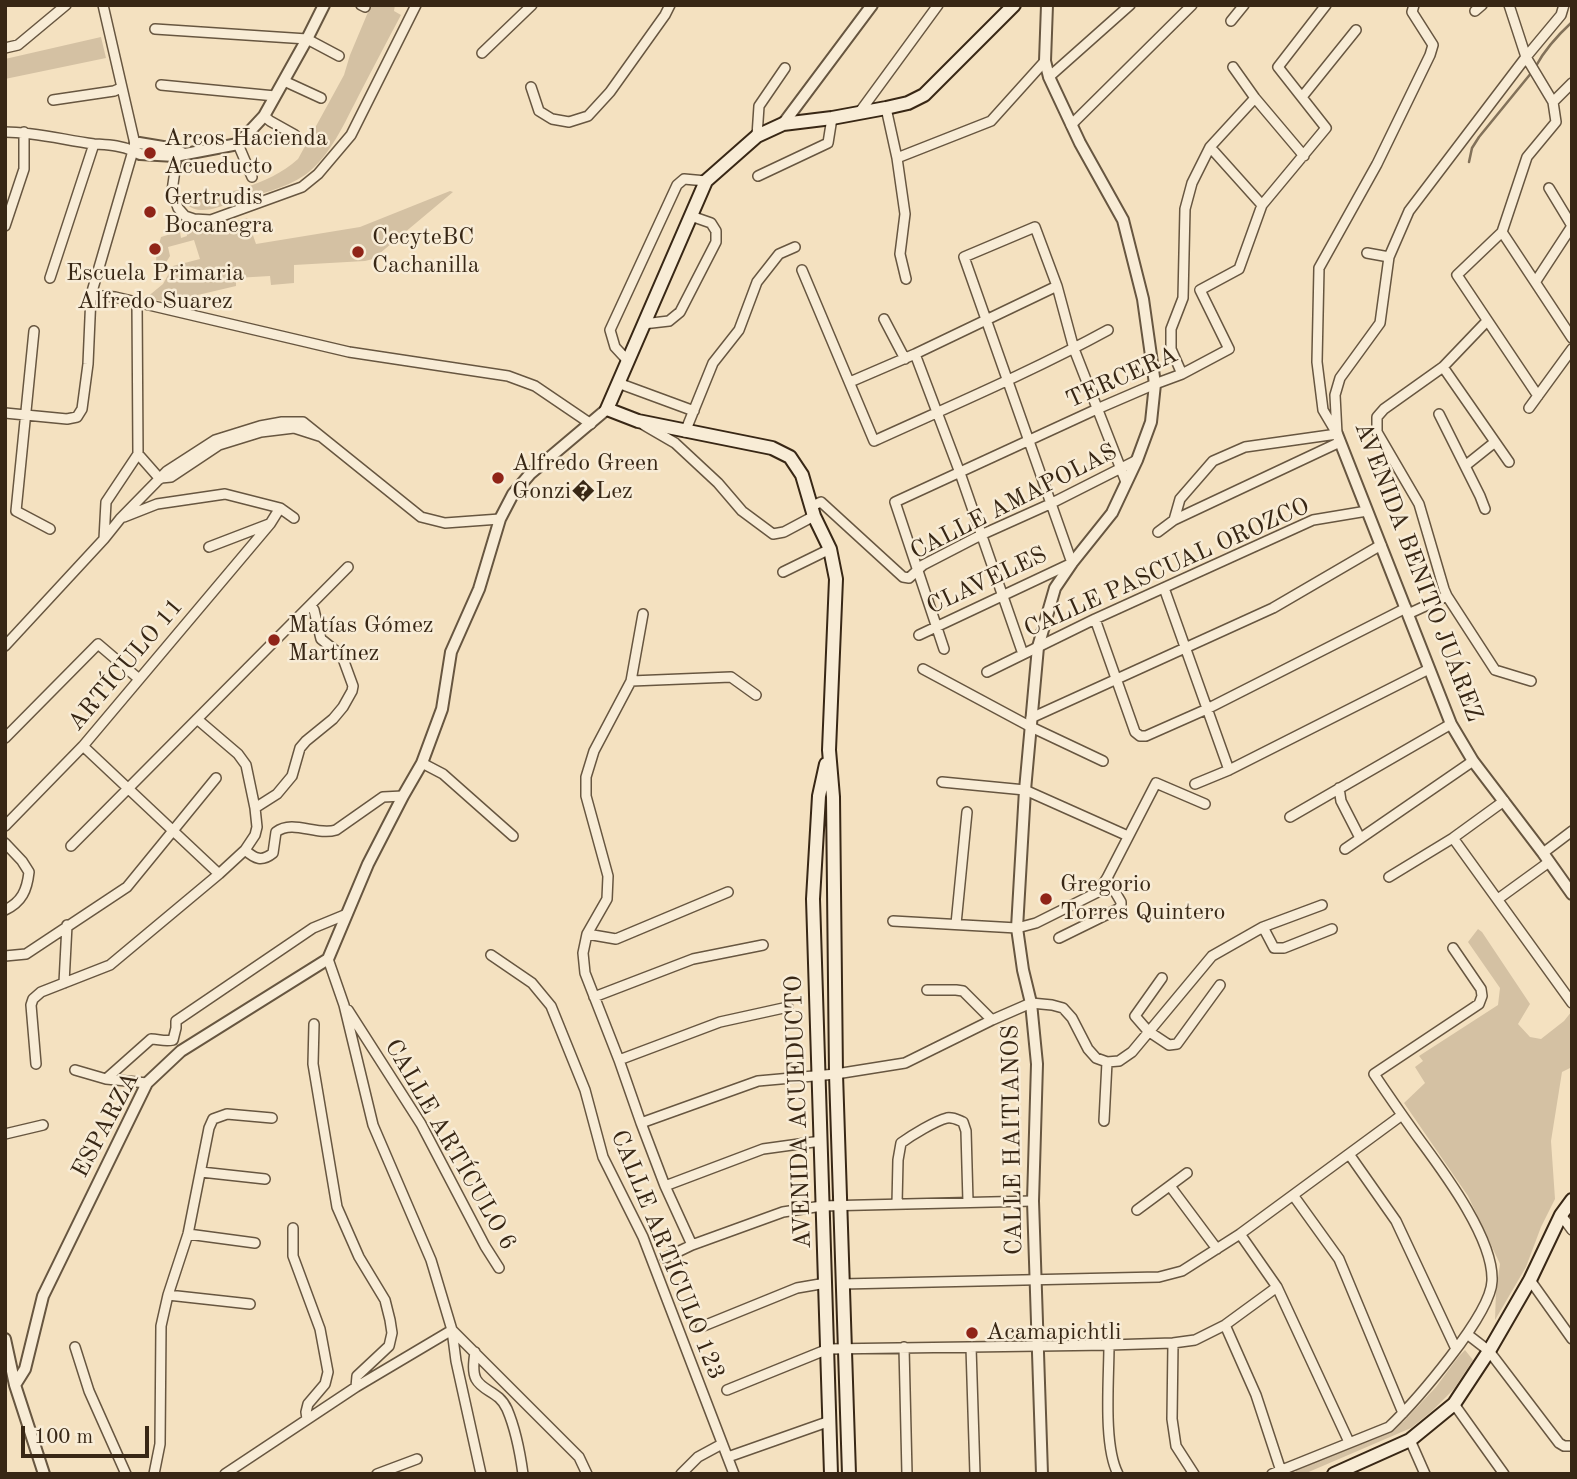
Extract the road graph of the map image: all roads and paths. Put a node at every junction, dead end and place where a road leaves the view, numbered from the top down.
1 (66, 5) edge
2 (103, 5) edge
3 (324, 5) edge
4 (416, 5) edge
5 (532, 5) edge
6 (670, 5) edge
7 (872, 5) edge
8 (938, 5) edge
9 (1014, 5) edge
10 (1047, 5) edge
11 (1130, 5) edge
12 (1192, 5) edge
13 (1244, 5) edge
14 (1326, 5) edge
15 (1414, 5) edge
16 (1509, 5) edge
17 (1564, 5) edge
18 (1231, 21) dead end
19 (155, 29) dead end
20 (1356, 30) dead end
21 (307, 39) junction
22 (5, 48) edge
23 (482, 53) dead end
24 (339, 56) dead end
25 (1045, 61) junction
26 (1531, 65) junction
27 (1233, 67) dead end
28 (785, 68) dead end
29 (1049, 77) junction
30 (284, 81) junction
31 (1572, 83) edge
32 (161, 85) dead end
33 (531, 87) dead end
34 (121, 88) junction
35 (275, 96) junction
36 (1302, 97) junction
37 (321, 98) dead end
38 (1255, 98) junction
39 (53, 100) dead end
40 (1553, 102) junction
41 (886, 108) junction
42 (859, 113) junction
43 (264, 116) junction
44 (832, 118) junction
45 (783, 124) junction
46 (1071, 125) junction
47 (5, 132) edge
48 (24, 132) junction
49 (295, 135) dead end
50 (757, 136) junction
51 (94, 144) junction
52 (237, 144) junction
53 (130, 147) junction
54 (1210, 147) junction
55 (178, 153) junction
56 (1304, 156) junction
57 (897, 158) junction
58 (758, 176) dead end
59 (251, 177) dead end
60 (706, 181) junction
61 (1549, 188) dead end
62 (1262, 205) junction
63 (691, 216) junction
64 (5, 226) edge
65 (1572, 226) edge
66 (1502, 232) junction
67 (795, 247) dead end
68 (1367, 253) dead end
69 (1389, 257) junction
70 (802, 270) dead end
71 (50, 278) dead end
72 (906, 279) dead end
73 (1536, 281) junction
74 (1057, 286) junction
75 (91, 295) junction
76 (137, 302) junction
77 (884, 319) dead end
78 (987, 319) junction
79 (1487, 321) junction
80 (643, 324) junction
81 (1108, 330) dead end
82 (34, 331) dead end
83 (1572, 338) edge
84 (1074, 348) junction
85 (1572, 349) edge
86 (915, 354) junction
87 (905, 359) junction
88 (627, 360) junction
89 (1443, 367) junction
90 (1182, 374) junction
91 (1007, 381) junction
92 (850, 382) junction
93 (618, 383) junction
94 (1155, 384) junction
95 (1538, 396) junction
96 (1529, 408) dead end
97 (1097, 409) junction
98 (607, 410) junction
99 (694, 411) junction
100 (937, 412) junction
101 (5, 413) edge
102 (1438, 414) dead end
103 (25, 415) junction
104 (638, 421) junction
105 (591, 424) junction
106 (685, 432) junction
107 (1339, 438) junction
108 (1029, 441) junction
109 (1495, 442) junction
110 (138, 454) junction
111 (1137, 460) junction
112 (1509, 463) dead end
113 (1465, 466) junction
114 (1121, 469) junction
115 (960, 473) junction
116 (160, 479) junction
117 (1126, 482) junction
118 (1050, 504) junction
119 (279, 508) junction
120 (1485, 509) dead end
121 (813, 511) junction
122 (1367, 511) junction
123 (295, 518) dead end
124 (120, 519) junction
125 (500, 519) junction
126 (1174, 520) junction
127 (270, 524) junction
128 (50, 529) dead end
129 (1158, 532) dead end
130 (981, 535) junction
131 (104, 539) junction
132 (1381, 545) junction
133 (209, 547) dead end
134 (830, 549) junction
135 (1072, 563) junction
136 (348, 567) dead end
137 (918, 571) junction
138 (783, 572) dead end
139 (1164, 588) junction
140 (1002, 595) junction
141 (1447, 596) junction
142 (311, 605) junction
143 (1407, 611) junction
144 (643, 614) dead end
145 (1095, 619) junction
146 (935, 627) junction
147 (919, 635) dead end
148 (5, 646) edge
149 (1038, 647) junction
150 (944, 649) dead end
151 (1185, 649) junction
152 (1023, 654) junction
153 (923, 669) dead end
154 (1429, 669) junction
155 (987, 672) dead end
156 (139, 679) junction
157 (1116, 680) junction
158 (631, 681) junction
159 (1531, 681) dead end
160 (756, 695) dead end
161 (1208, 709) junction
162 (197, 719) junction
163 (1031, 723) junction
164 (1451, 724) junction
165 (5, 738) edge
166 (83, 746) junction
167 (830, 750) junction
168 (1103, 761) dead end
169 (1473, 761) junction
170 (422, 763) junction
171 (1229, 770) junction
172 (216, 778) dead end
173 (942, 782) dead end
174 (1195, 784) dead end
175 (1339, 788) junction
176 (128, 789) junction
177 (1025, 790) junction
178 (403, 796) junction
179 (1504, 801) junction
180 (1205, 804) dead end
181 (255, 808) junction
182 (967, 812) dead end
183 (1290, 817) dead end
184 (5, 826) edge
185 (1572, 831) edge
186 (173, 832) junction
187 (513, 836) dead end
188 (1128, 836) junction
189 (1360, 838) junction
190 (1453, 838) junction
191 (5, 843) edge
192 (71, 846) dead end
193 (1345, 849) dead end
194 (245, 850) junction
195 (1546, 858) junction
196 (219, 874) junction
197 (1389, 877) dead end
198 (1107, 878) junction
199 (728, 892) dead end
200 (1572, 894) edge
201 (1498, 899) junction
202 (1322, 905) dead end
203 (5, 910) edge
204 (347, 914) junction
205 (893, 921) dead end
206 (66, 925) junction
207 (956, 925) junction
208 (1263, 927) junction
209 (1017, 928) junction
210 (1332, 929) dead end
211 (587, 934) junction
212 (1059, 938) dead end
213 (763, 944) dead end
214 (1454, 948) dead end
215 (491, 955) dead end
216 (5, 956) edge
217 (328, 959) junction
218 (1162, 978) dead end
219 (64, 983) junction
220 (1220, 985) dead end
221 (927, 990) dead end
222 (594, 997) junction
223 (1031, 1003) junction
224 (1572, 1003) edge
225 (344, 1004) junction
226 (788, 1007) dead end
227 (992, 1020) junction
228 (314, 1024) dead end
229 (1148, 1031) junction
230 (173, 1040) junction
231 (181, 1051) junction
232 (619, 1060) junction
233 (1107, 1062) junction
234 (36, 1065) dead end
235 (75, 1070) dead end
236 (819, 1074) junction
237 (836, 1074) junction
238 (106, 1079) junction
239 (147, 1083) junction
240 (1402, 1115) junction
241 (272, 1118) dead end
242 (1104, 1121) dead end
243 (641, 1123) junction
244 (43, 1125) dead end
245 (5, 1134) edge
246 (821, 1141) junction
247 (1349, 1154) junction
248 (201, 1172) junction
249 (1186, 1173) dead end
250 (265, 1179) dead end
251 (665, 1185) junction
252 (1170, 1186) junction
253 (1293, 1195) junction
254 (1572, 1200) edge
255 (968, 1202) junction
256 (1033, 1202) junction
257 (897, 1204) junction
258 (839, 1205) junction
259 (822, 1206) junction
260 (1137, 1210) dead end
261 (1561, 1214) junction
262 (293, 1228) dead end
263 (1572, 1230) edge
264 (188, 1234) junction
265 (1240, 1234) junction
266 (255, 1244) dead end
267 (692, 1245) junction
268 (1217, 1249) junction
269 (665, 1258) dead end
270 (499, 1268) dead end
271 (1036, 1280) junction
272 (1530, 1280) junction
273 (826, 1283) junction
274 (842, 1284) junction
275 (1277, 1287) junction
276 (168, 1295) junction
277 (250, 1304) dead end
278 (1225, 1325) junction
279 (701, 1327) dead end
280 (452, 1330) junction
281 (1467, 1334) junction
282 (5, 1339) edge
283 (1572, 1339) edge
284 (1172, 1343) junction
285 (1109, 1345) junction
286 (75, 1347) dead end
287 (904, 1347) junction
288 (971, 1347) junction
289 (1038, 1347) junction
290 (844, 1348) junction
291 (828, 1349) junction
292 (1456, 1349) junction
293 (1489, 1351) junction
294 (475, 1352) junction
295 (15, 1385) junction
296 (356, 1387) junction
297 (727, 1390) dead end
298 (1454, 1404) junction
299 (1403, 1413) junction
300 (307, 1419) junction
301 (830, 1421) junction
302 (1410, 1440) junction
303 (1349, 1442) junction
304 (722, 1444) junction
305 (1572, 1446) edge
306 (728, 1457) junction
307 (417, 1459) dead end
308 (1353, 1470) edge
309 (1278, 1473) edge
310 (44, 1474) edge
311 (126, 1474) edge
312 (154, 1474) edge
313 (225, 1474) edge
314 (377, 1474) edge
315 (481, 1474) edge
316 (523, 1474) edge
317 (587, 1474) edge
318 (681, 1474) edge
319 (734, 1474) edge
320 (831, 1474) edge
321 (849, 1474) edge
322 (907, 1474) edge
323 (975, 1474) edge
324 (1042, 1474) edge
325 (1118, 1474) edge
326 (1194, 1474) edge
327 (1334, 1474) edge
328 (1425, 1474) edge
329 (1504, 1474) edge

1 - 22 street
2 - 34 street
3 - 21 street
4 - 55 street
5 - 23 street
6 - 33 street
7 - 45 street
8 - 42 street
9 - 41 main road
10 - 25 street, CALLE HAITIANOS
11 - 29 street
12 - 46 street
13 - 18 street
14 - 36 street
15 - 107 street
16 - 26 street
17 - 26 street, AVENIDA BENITO JUÁREZ
19 - 21 street
20 - 36 street
21 - 24 street
21 - 30 street
25 - 29 street, CALLE HAITIANOS
25 - 57 street
26 - 40 street
26 - 69 street, AVENIDA BENITO JUÁREZ
27 - 38 street
28 - 50 street
29 - 46 street, CALLE HAITIANOS
30 - 35 street
30 - 37 street
31 - 40 street
32 - 35 street
34 - 39 street
34 - 53 street
35 - 43 street
36 - 56 street
38 - 54 street
38 - 56 street
40 - 66 street
41 - 42 main road
41 - 57 street
42 - 44 main road
43 - 49 street
43 - 52 street
44 - 45 main road
44 - 58 street
45 - 50 main road
46 - 94 street, CALLE HAITIANOS
47 - 48 street
48 - 51 street
48 - 64 street
50 - 60 main road
51 - 53 street
51 - 71 street
52 - 55 street
52 - 59 street
53 - 55 street
53 - 75 street
54 - 62 street
54 - 90 street
56 - 62 street
57 - 72 street
60 - 63 main road
60 - 88 street
61 - 65 street
62 - 90 street, TERCERA
63 - 80 main road
63 - 80 street
65 - 73 street
66 - 73 street
66 - 79 street
67 - 99 street
68 - 69 street
69 - 107 street, AVENIDA BENITO JUÁREZ
70 - 92 street
73 - 83 street
74 - 78 street
74 - 78 street
74 - 84 street
75 - 76 street
75 - 103 street
76 - 105 street
76 - 110 street
77 - 87 street
78 - 86 street
78 - 91 street
79 - 89 street
79 - 95 street
80 - 88 main road
81 - 84 street
82 - 103 street
84 - 91 street
84 - 97 street
85 - 95 street
86 - 87 street
86 - 100 street
87 - 92 street
88 - 93 main road
89 - 109 street
89 - 141 street
90 - 94 street, TERCERA
91 - 100 street
91 - 108 street
92 - 100 street
93 - 98 main road
93 - 99 street
94 - 97 street, TERCERA
94 - 111 street, CALLE HAITIANOS
95 - 96 street
97 - 108 street, TERCERA
97 - 114 street
98 - 104 main road, AVENIDA ACUEDUCTO
98 - 105 street
99 - 106 street
100 - 115 street
101 - 103 street
102 - 113 street
103 - 128 street
104 - 106 main road, AVENIDA ACUEDUCTO
104 - 121 street
105 - 125 street
106 - 121 main road, AVENIDA ACUEDUCTO
107 - 122 street, AVENIDA BENITO JUÁREZ
107 - 126 street
107 - 126 street
108 - 115 street, TERCERA
108 - 118 street
109 - 112 street
109 - 113 street
110 - 116 street
110 - 131 street
111 - 114 street, CALLE AMAPOLAS
111 - 117 street, CALLE HAITIANOS
113 - 120 street
114 - 117 street
114 - 118 street, CALLE AMAPOLAS
115 - 130 street
115 - 137 street
116 - 124 street
116 - 125 street
117 - 135 street, CALLE HAITIANOS
118 - 130 street, CALLE AMAPOLAS
118 - 135 street
119 - 123 street
119 - 124 street
119 - 127 street, ARTÍCULO 11
121 - 134 main road, AVENIDA ACUEDUCTO
121 - 137 street, CALLE AMAPOLAS
122 - 132 street, AVENIDA BENITO JUÁREZ
122 - 139 street, CALLE PASCUAL OROZCO
124 - 131 street
125 - 170 street
126 - 129 street
127 - 133 street
127 - 156 street, ARTÍCULO 11
130 - 137 street, CALLE AMAPOLAS
130 - 140 street
131 - 148 street
132 - 143 street, AVENIDA BENITO JUÁREZ
132 - 151 street
134 - 138 street
134 - 167 main road, AVENIDA ACUEDUCTO
135 - 140 street, CLAVELES
135 - 149 street, CALLE HAITIANOS
136 - 142 street
137 - 146 street
139 - 145 street, CALLE PASCUAL OROZCO
139 - 151 street
140 - 146 street, CLAVELES
140 - 152 street
141 - 143 street
141 - 159 street
142 - 162 street
142 - 181 street
143 - 154 street, AVENIDA BENITO JUÁREZ
143 - 161 street
144 - 158 street
145 - 149 street, CALLE PASCUAL OROZCO
145 - 157 street
146 - 147 street, CLAVELES
146 - 150 street
149 - 152 street, CALLE PASCUAL OROZCO
149 - 163 street, CALLE HAITIANOS
151 - 157 street
151 - 161 street
152 - 155 street, CALLE PASCUAL OROZCO
153 - 163 street
154 - 164 street, AVENIDA BENITO JUÁREZ
154 - 171 street
156 - 165 street, ARTÍCULO 11
156 - 166 street, ARTÍCULO 11
157 - 161 street
157 - 163 street
158 - 160 street
158 - 211 street
161 - 171 street
162 - 176 street
162 - 181 street
163 - 168 street
163 - 177 street, CALLE HAITIANOS
164 - 169 street, AVENIDA BENITO JUÁREZ
164 - 175 street
166 - 176 street
166 - 184 street, ARTÍCULO 11
167 - 236 main road, AVENIDA ACUEDUCTO
167 - 237 main road, AVENIDA ACUEDUCTO
169 - 179 street, AVENIDA BENITO JUÁREZ
169 - 189 street
170 - 178 street
170 - 187 street
171 - 174 street
172 - 186 street
173 - 177 street
175 - 183 street
175 - 189 street
176 - 186 street
176 - 192 street
177 - 188 street
177 - 209 street, CALLE HAITIANOS
178 - 194 street
178 - 204 street
179 - 190 street
179 - 195 street, AVENIDA BENITO JUÁREZ
180 - 188 street
181 - 194 street
182 - 207 street
185 - 195 street
186 - 196 street
186 - 206 street
188 - 198 street
189 - 193 street
190 - 197 street
190 - 201 street
191 - 203 street
194 - 196 street
195 - 200 street, AVENIDA BENITO JUÁREZ
195 - 201 street
196 - 219 street
198 - 209 street
198 - 212 street
199 - 211 street
201 - 224 street
202 - 208 street
204 - 217 street
204 - 230 street
205 - 207 street
206 - 216 street
206 - 219 street
207 - 209 street
208 - 210 street
208 - 229 street
209 - 223 street, CALLE HAITIANOS
211 - 222 street
213 - 222 street
214 - 240 street
215 - 304 street, CALLE ARTÍCULO 123
217 - 225 street
217 - 231 street, ESPARZA
218 - 229 street
219 - 234 street
220 - 229 street
221 - 227 street
222 - 232 street
223 - 227 street
223 - 233 street
223 - 256 street, CALLE HAITIANOS
225 - 270 street, CALLE ARTÍCULO 6
225 - 280 street
226 - 232 street
227 - 237 street
228 - 296 street
229 - 233 street
230 - 231 street
230 - 238 street
231 - 239 street, ESPARZA
232 - 243 street
233 - 242 street
235 - 238 street
236 - 237 street
236 - 243 street
236 - 246 main road, AVENIDA ACUEDUCTO
237 - 258 main road, AVENIDA ACUEDUCTO
238 - 239 street
239 - 295 street, ESPARZA
240 - 247 street
240 - 281 street
241 - 248 street
243 - 251 street
244 - 245 street
246 - 251 street
246 - 259 main road, AVENIDA ACUEDUCTO
247 - 253 street
247 - 292 street
248 - 250 street
248 - 264 street
249 - 252 street
251 - 267 street
252 - 260 street
252 - 268 street
253 - 265 street
253 - 299 street
254 - 261 main road
255 - 256 street
255 - 257 street
255 - 257 street
256 - 271 street, CALLE HAITIANOS
257 - 258 street
258 - 259 street
258 - 274 main road, AVENIDA ACUEDUCTO
259 - 267 street
259 - 273 main road, AVENIDA ACUEDUCTO
261 - 263 street
261 - 272 main road
262 - 300 street
264 - 266 street
264 - 276 street
265 - 268 street
265 - 275 street
267 - 269 street
268 - 271 street
271 - 274 street
271 - 289 street, CALLE HAITIANOS
272 - 283 street
272 - 293 main road
273 - 279 street
273 - 291 main road, AVENIDA ACUEDUCTO
274 - 290 main road, AVENIDA ACUEDUCTO
275 - 278 street
275 - 303 street
276 - 277 street
276 - 312 street
278 - 284 street
278 - 309 street
280 - 294 street
280 - 296 street
280 - 315 street
281 - 292 street
281 - 293 street
282 - 295 street
284 - 285 street
284 - 326 street
285 - 289 street
285 - 325 street
286 - 311 street
287 - 288 street
287 - 290 street
287 - 322 street
288 - 289 street
288 - 323 street
289 - 324 street, CALLE HAITIANOS
290 - 291 street
290 - 321 main road, AVENIDA ACUEDUCTO
291 - 297 street
291 - 301 main road, AVENIDA ACUEDUCTO
292 - 299 street
293 - 298 main road
293 - 305 street
294 - 316 street
294 - 317 street
295 - 310 street
296 - 300 street
298 - 302 main road
298 - 329 street
299 - 303 street
300 - 313 street
301 - 306 street
301 - 320 main road, AVENIDA ACUEDUCTO
302 - 308 main road
302 - 328 street
303 - 309 street
304 - 306 street, CALLE ARTÍCULO 123
304 - 318 street
306 - 319 street, CALLE ARTÍCULO 123
307 - 314 street
308 - 327 main road

